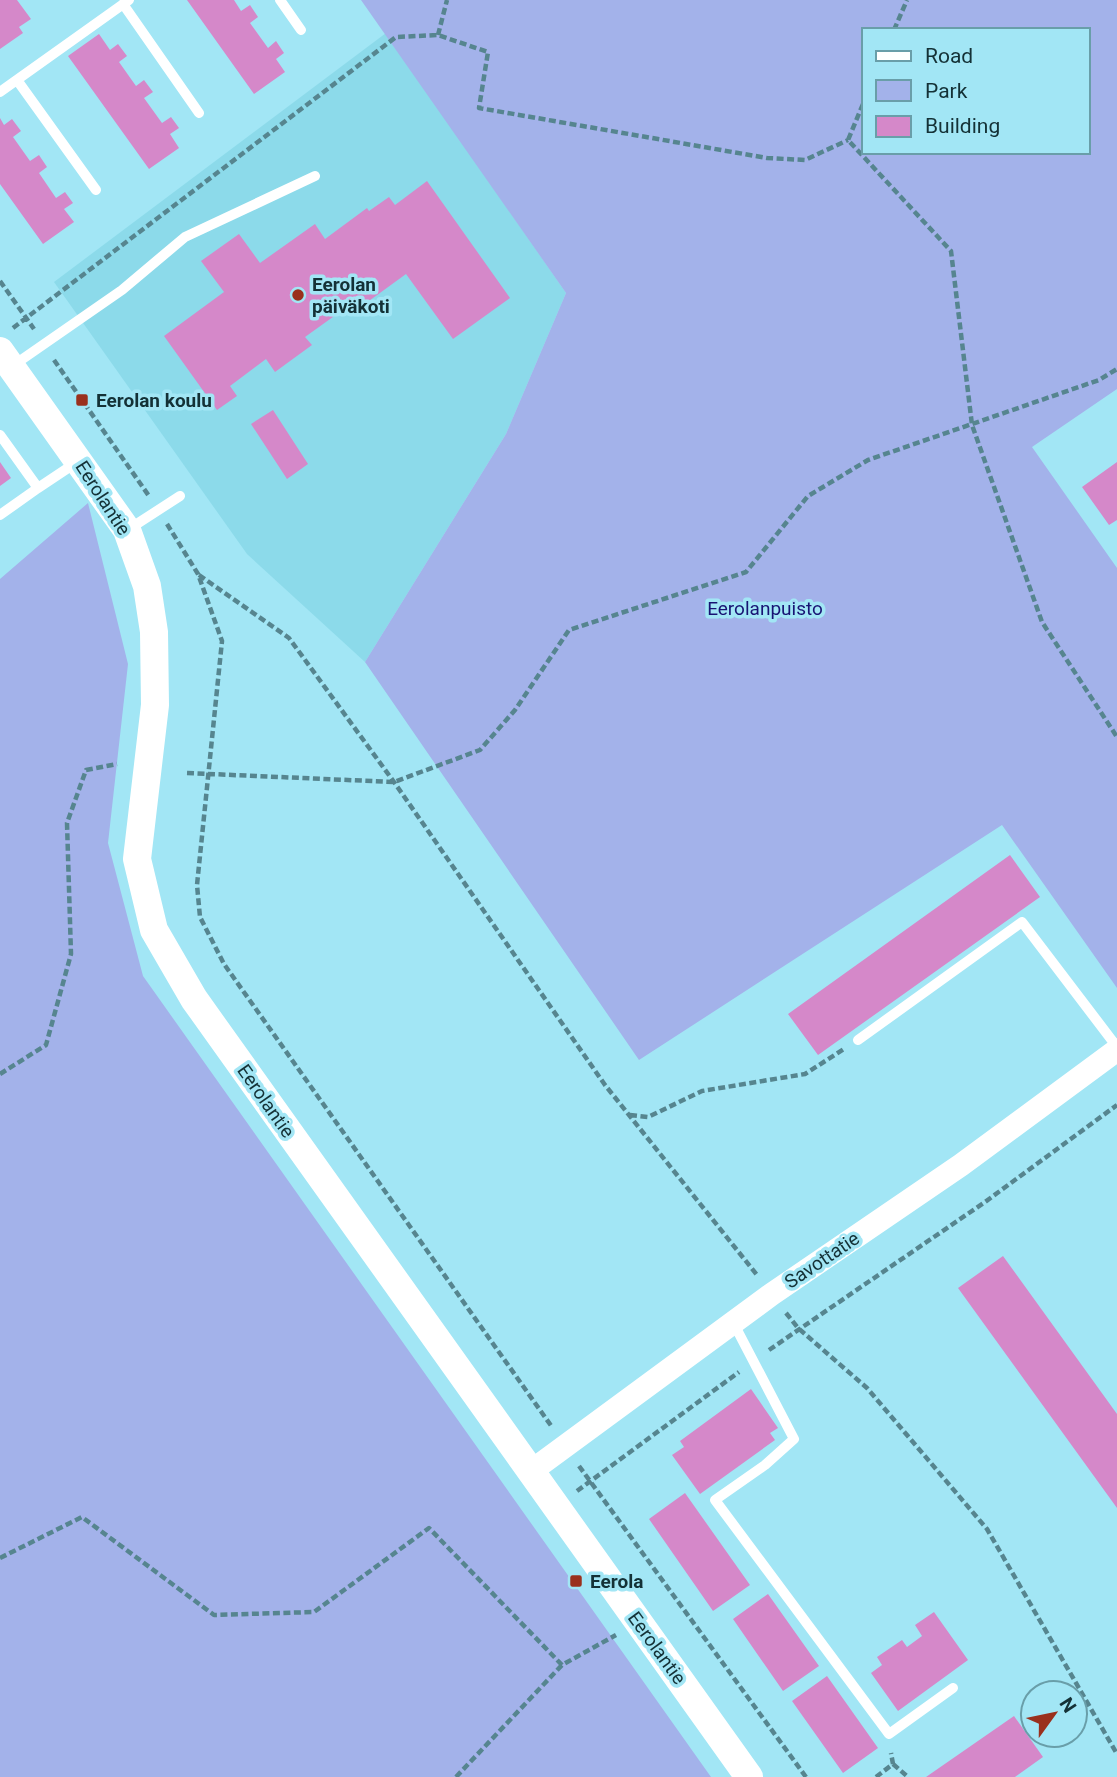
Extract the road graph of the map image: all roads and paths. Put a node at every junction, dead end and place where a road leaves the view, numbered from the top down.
1 (280, 0) edge
2 (447, 0) edge
3 (907, 0) edge
4 (126, 2) edge
5 (895, 28) edge
6 (300, 30) dead end
7 (438, 35) junction
8 (17, 80) junction
9 (0, 92) edge
10 (862, 106) edge
11 (200, 113) dead end
12 (848, 140) junction
13 (315, 176) dead end
14 (96, 190) dead end
15 (0, 281) edge
16 (26, 319) junction
17 (44, 345) junction
18 (6, 359) edge
19 (1117, 369) edge
20 (972, 425) junction
21 (0, 435) edge
22 (78, 461) junction
23 (37, 488) junction
24 (180, 496) dead end
25 (159, 510) junction
26 (0, 515) edge
27 (127, 530) junction
28 (198, 574) junction
29 (1117, 737) edge
30 (117, 764) dead end
31 (208, 773) junction
32 (187, 774) dead end
33 (394, 782) junction
34 (858, 1040) joint
35 (1117, 1049) edge
36 (0, 1074) edge
37 (1117, 1105) edge
38 (629, 1115) junction
39 (772, 1294) junction
40 (734, 1324) junction
41 (798, 1328) junction
42 (753, 1362) junction
43 (566, 1447) junction
44 (530, 1472) junction
45 (590, 1481) junction
46 (0, 1558) edge
47 (676, 1598) junction
48 (638, 1622) junction
49 (562, 1665) junction
50 (953, 1688) dead end
51 (889, 1734) junction
52 (1117, 1754) edge
53 (893, 1764) junction
54 (456, 1777) edge
55 (749, 1777) edge
56 (806, 1777) edge
57 (876, 1777) edge
58 (908, 1777) edge

1 - 6 lane
2 - 7 path
3 - 5 path
4 - 8 lane
4 - 11 lane
7 - 12 path
7 - 16 path
8 - 9 lane
8 - 14 lane
10 - 12 path
12 - 20 path
13 - 17 lane
15 - 16 path
16 - 17 path
17 - 18 lane
17 - 25 path
18 - 22 street, Eerolantie
19 - 20 path
20 - 29 path
20 - 33 path
21 - 23 lane
22 - 23 lane
22 - 27 street, Eerolantie
23 - 26 lane
24 - 25 lane
25 - 27 lane
25 - 28 path
27 - 44 street, Eerolantie
28 - 31 path
28 - 33 path
30 - 36 path
31 - 32 path
31 - 33 path
31 - 43 path
33 - 38 path
34 - 35 lane
34 - 38 path
35 - 39 street, Savottatie
37 - 41 path
38 - 39 path
39 - 40 street, Savottatie
39 - 41 path
40 - 42 lane
40 - 43 street, Savottatie
41 - 42 path
41 - 52 path
42 - 45 path
42 - 51 lane
43 - 44 street, Savottatie
43 - 45 path
44 - 48 street, Eerolantie
45 - 47 path
46 - 49 path
47 - 48 path
47 - 56 path
48 - 49 path
48 - 55 street, Eerolantie
49 - 54 path
50 - 51 lane
51 - 53 path
53 - 57 path
53 - 58 path

